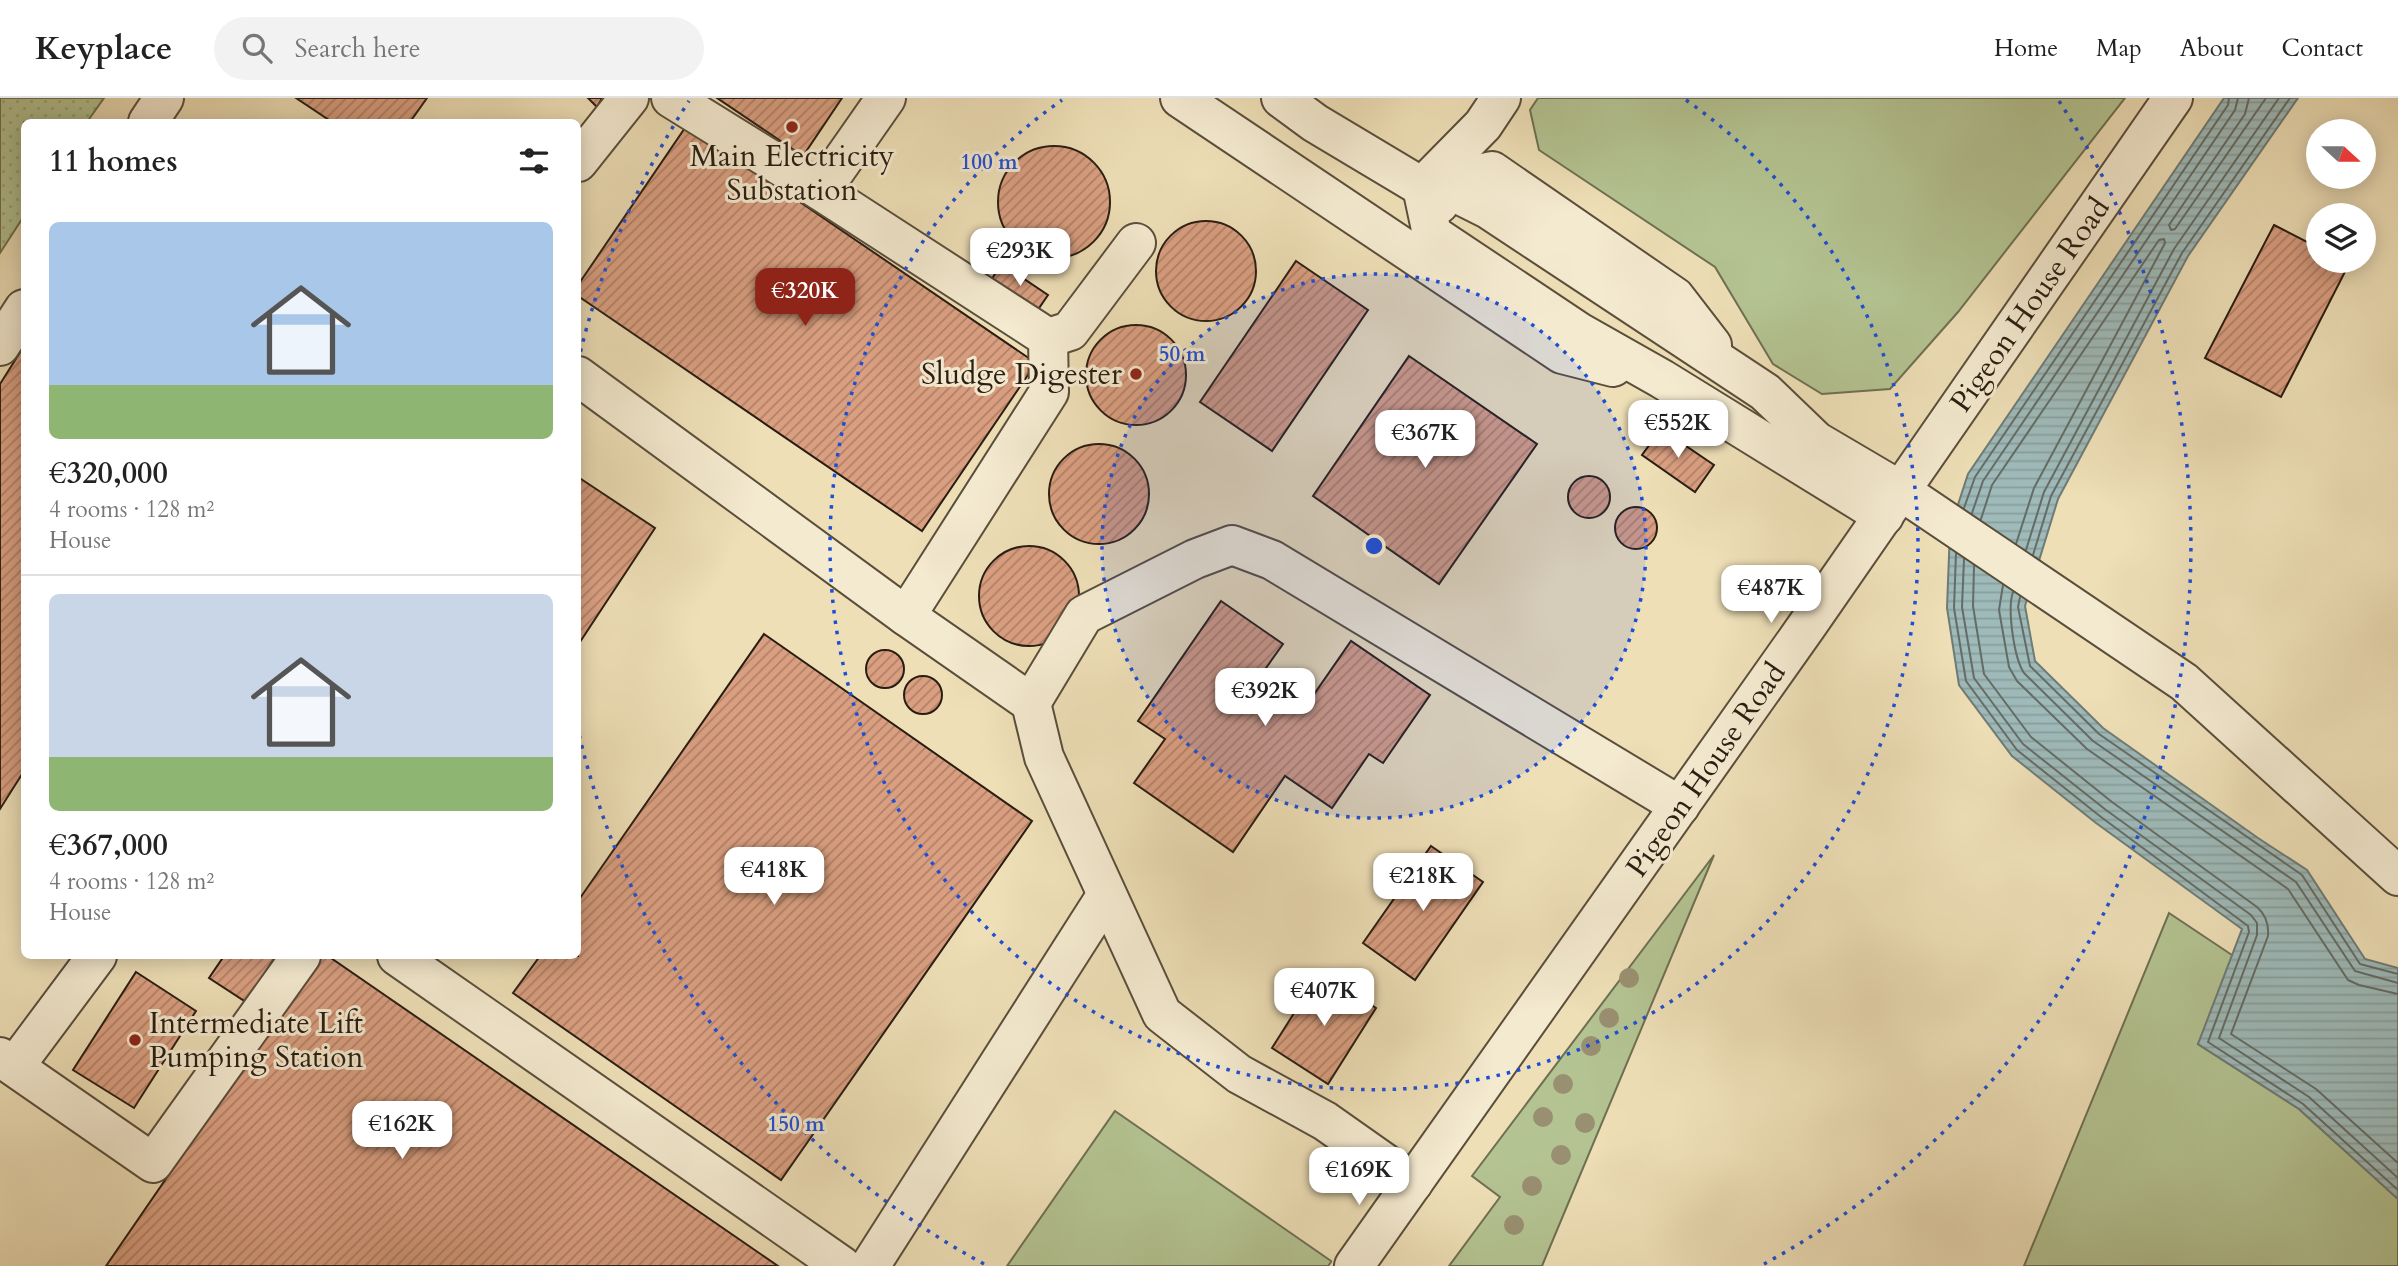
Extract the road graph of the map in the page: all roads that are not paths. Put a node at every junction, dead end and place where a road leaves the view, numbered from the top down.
1 (164, 98) edge
2 (629, 98) edge
3 (671, 98) edge
4 (886, 98) edge
5 (1180, 98) edge
6 (1281, 98) edge
7 (1501, 98) edge
8 (2173, 98) edge
9 (150, 119) edge
10 (581, 158) edge
11 (1422, 187) junction
12 (821, 191) junction
13 (1136, 243) dead end
14 (1560, 288) junction
15 (21, 314) edge
16 (1048, 338) junction
17 (0, 346) edge
18 (1730, 368) junction
19 (581, 378) edge
20 (1662, 379) junction
21 (1893, 504) junction
22 (906, 616) junction
23 (1031, 703) junction
24 (1680, 806) junction
25 (2398, 876) edge
26 (1106, 895) junction
27 (94, 959) edge
28 (299, 959) edge
29 (401, 959) edge
30 (8, 1062) edge
31 (1413, 1182) junction
32 (842, 1266) edge
33 (870, 1266) edge
34 (1354, 1266) edge

1 - 9 street
2 - 10 street
3 - 12 street
4 - 12 street
5 - 20 street
6 - 11 street
7 - 11 street
8 - 21 street, Pigeon House Road
11 - 14 street
11 - 14 street
11 - 18 street
12 - 16 street
13 - 16 street
14 - 18 street
14 - 20 street
15 - 17 street
16 - 22 street
18 - 21 street
19 - 22 street
20 - 21 street
21 - 24 street, Pigeon House Road
21 - 25 street
22 - 23 street
23 - 24 street
23 - 26 street
24 - 31 street, Pigeon House Road
26 - 31 street
26 - 33 street
27 - 30 street
28 - 30 street
29 - 32 street
31 - 34 street, Pigeon House Road

